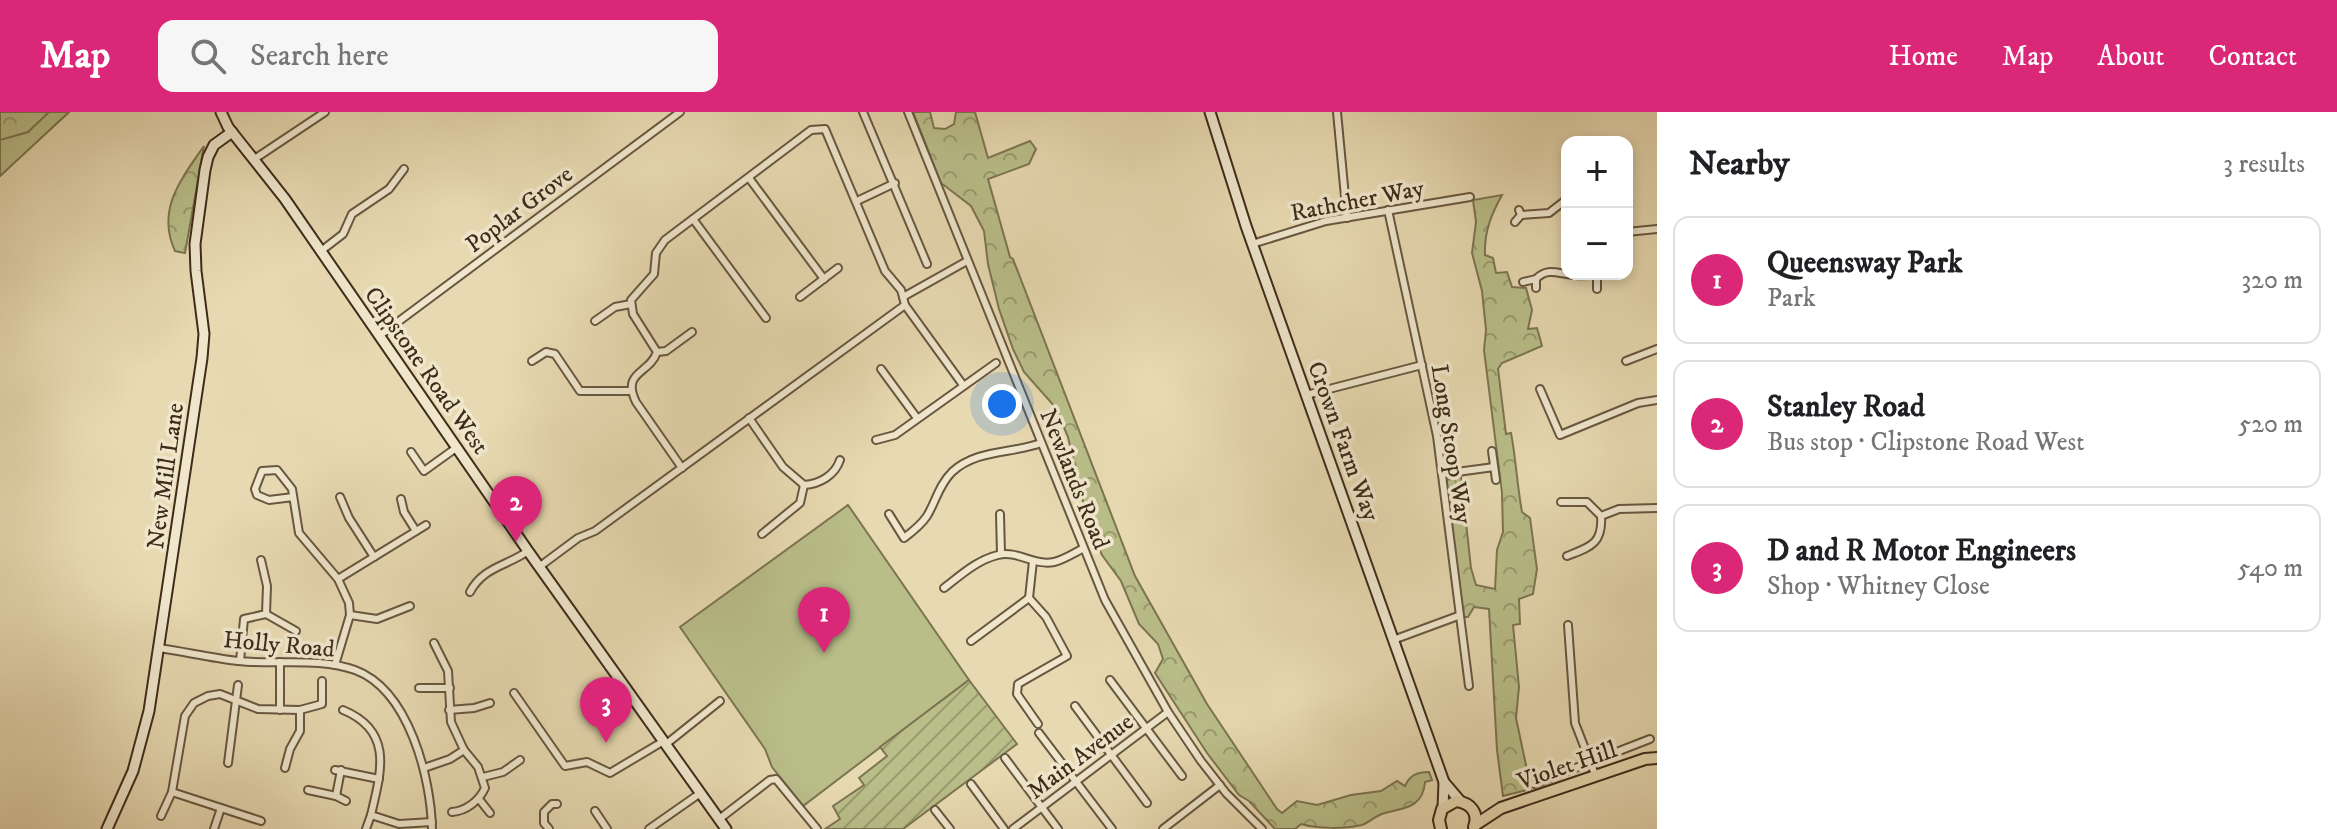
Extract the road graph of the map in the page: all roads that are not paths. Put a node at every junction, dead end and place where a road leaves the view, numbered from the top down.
1 (221, 112) edge
2 (325, 112) edge
3 (680, 112) edge
4 (863, 112) edge
5 (908, 112) edge
6 (1210, 112) edge
7 (1337, 112) edge
8 (232, 132) junction
9 (253, 160) junction
10 (404, 169) dead end
11 (749, 178) junction
12 (895, 183) junction
13 (1470, 197) dead end
14 (857, 201) junction
15 (1561, 204) edge
16 (1388, 210) junction
17 (1347, 218) junction
18 (693, 219) junction
19 (1515, 222) dead end
20 (1657, 229) edge
21 (1633, 231) edge
22 (1252, 244) junction
23 (320, 251) junction
24 (967, 261) junction
25 (927, 264) dead end
26 (838, 268) dead end
27 (1561, 273) edge
28 (824, 279) junction
29 (1536, 279) junction
30 (1597, 280) edge
31 (1523, 282) dead end
32 (1536, 288) dead end
33 (1597, 289) dead end
34 (800, 297) dead end
35 (904, 301) junction
36 (631, 304) junction
37 (766, 318) dead end
38 (595, 321) dead end
39 (692, 332) dead end
40 (379, 336) junction
41 (1657, 349) edge
42 (657, 352) junction
43 (532, 361) dead end
44 (1626, 361) dead end
45 (996, 363) dead end
46 (1422, 365) junction
47 (881, 369) dead end
48 (963, 385) junction
49 (1540, 389) dead end
50 (631, 391) junction
51 (1306, 395) junction
52 (1657, 400) edge
53 (749, 418) junction
54 (917, 418) junction
55 (876, 440) dead end
56 (1041, 443) junction
57 (456, 448) junction
58 (1492, 451) dead end
59 (411, 452) dead end
60 (840, 460) dead end
61 (1494, 467) junction
62 (682, 468) junction
63 (1442, 474) junction
64 (1496, 480) dead end
65 (804, 485) junction
66 (293, 497) junction
67 (340, 497) dead end
68 (401, 499) dead end
69 (1561, 502) dead end
70 (1657, 508) edge
71 (889, 514) dead end
72 (1000, 514) dead end
73 (1601, 516) junction
74 (426, 525) dead end
75 (416, 531) junction
76 (762, 534) dead end
77 (1082, 549) junction
78 (528, 551) junction
79 (1001, 554) junction
80 (1567, 556) dead end
81 (374, 557) junction
82 (261, 560) dead end
83 (1033, 561) junction
84 (539, 567) junction
85 (338, 579) junction
86 (944, 588) dead end
87 (470, 592) dead end
88 (1029, 598) junction
89 (410, 606) dead end
90 (266, 614) junction
91 (350, 615) junction
92 (1458, 616) junction
93 (232, 619) dead end
94 (244, 619) junction
95 (1568, 625) dead end
96 (296, 631) dead end
97 (1393, 640) junction
98 (971, 641) dead end
99 (434, 643) dead end
100 (159, 648) junction
101 (240, 661) junction
102 (280, 662) junction
103 (335, 665) junction
104 (1110, 680) dead end
105 (322, 681) dead end
106 (238, 685) dead end
107 (1469, 686) dead end
108 (419, 688) dead end
109 (450, 688) junction
110 (514, 693) dead end
111 (720, 701) dead end
112 (237, 702) junction
113 (490, 703) dead end
114 (1075, 706) dead end
115 (280, 710) junction
116 (300, 710) junction
117 (343, 710) dead end
118 (449, 710) junction
119 (1168, 712) junction
120 (1038, 724) dead end
121 (1146, 728) junction
122 (1039, 733) dead end
123 (664, 743) junction
124 (1654, 744) edge
125 (464, 750) junction
126 (1112, 754) junction
127 (1005, 758) dead end
128 (1651, 759) edge
129 (520, 760) dead end
130 (1590, 762) junction
131 (228, 763) dead end
132 (285, 768) dead end
133 (424, 768) junction
134 (1182, 776) dead end
135 (483, 777) junction
136 (1596, 777) junction
137 (379, 779) junction
138 (1076, 781) junction
139 (1444, 782) junction
140 (971, 784) dead end
141 (1534, 784) dead end
142 (1220, 785) junction
143 (308, 790) dead end
144 (172, 792) junction
145 (699, 794) junction
146 (336, 796) junction
147 (479, 799) junction
148 (346, 801) dead end
149 (1147, 803) dead end
150 (557, 804) dead end
151 (1466, 804) junction
152 (1042, 807) junction
153 (221, 808) junction
154 (1443, 808) junction
155 (1501, 808) junction
156 (935, 810) dead end
157 (595, 811) dead end
158 (452, 812) dead end
159 (490, 813) dead end
160 (371, 815) junction
161 (161, 816) dead end
162 (718, 820) junction
163 (261, 821) dead end
164 (1440, 824) edge
165 (432, 825) edge
166 (1474, 827) edge
167 (1164, 828) edge
168 (107, 829) edge
169 (214, 829) edge
170 (366, 829) edge
171 (549, 829) edge
172 (607, 829) edge
173 (649, 829) edge
174 (726, 829) edge
175 (817, 829) edge
176 (950, 829) edge
177 (1004, 829) edge
178 (1013, 829) edge
179 (1058, 829) edge
180 (1112, 829) edge
181 (1262, 829) edge
182 (1426, 829) edge

1 - 8 street, Clipstone Road West
2 - 9 street
3 - 40 street, Poplar Grove
4 - 12 street
5 - 24 street, Newlands Road
6 - 22 street, Crown Farm Way
7 - 17 street
8 - 9 street, Clipstone Road West
8 - 100 street, New Mill Lane
9 - 23 street, Clipstone Road West
10 - 23 street
11 - 14 street
11 - 18 street
11 - 28 street
12 - 14 street
12 - 25 street
13 - 16 street, Rathcher Way
14 - 35 street
15 - 19 street
16 - 17 street, Rathcher Way
16 - 46 street, Long Stoop Way
17 - 22 street, Rathcher Way
18 - 36 street
18 - 37 street
20 - 21 street
22 - 51 street, Crown Farm Way
23 - 40 street, Clipstone Road West
24 - 35 street
24 - 56 street, Newlands Road
26 - 28 street
27 - 29 street
28 - 34 street
29 - 31 street
29 - 32 street
30 - 33 street
35 - 48 street
35 - 53 street
36 - 38 street
36 - 42 street
39 - 42 street
40 - 57 street, Clipstone Road West
41 - 44 street
42 - 50 street
43 - 50 street
45 - 48 street
46 - 51 street
46 - 63 street, Long Stoop Way
47 - 54 street
48 - 54 street
49 - 52 street
50 - 62 street
51 - 97 street, Crown Farm Way
53 - 62 street
53 - 65 street
54 - 55 street
56 - 71 street
56 - 77 street, Newlands Road
57 - 59 street
57 - 78 street, Clipstone Road West
58 - 61 street
60 - 65 street
61 - 63 street
61 - 64 street
62 - 84 street
63 - 92 street, Long Stoop Way
65 - 76 street
66 - 66 street
66 - 85 street
67 - 81 street
68 - 75 street
69 - 73 street
70 - 73 street
72 - 79 street
73 - 80 street
74 - 75 street
75 - 81 street
77 - 83 street
77 - 119 street, Newlands Road
78 - 84 street, Clipstone Road West
78 - 87 street
79 - 83 street
79 - 86 street
81 - 85 street
82 - 90 street
83 - 88 street
84 - 123 street, Clipstone Road West
85 - 91 street
88 - 98 street
88 - 120 street
89 - 91 street
90 - 94 street
90 - 96 street
91 - 103 street
92 - 97 street
92 - 107 street, Long Stoop Way
93 - 94 street
94 - 101 street
95 - 130 street
97 - 139 street, Crown Farm Way
99 - 109 street
100 - 101 street, Holly Road
100 - 168 street, New Mill Lane
101 - 102 street, Holly Road
102 - 103 street, Holly Road
102 - 115 street
103 - 133 street, Holly Road
104 - 121 street
105 - 116 street
106 - 112 street
108 - 109 street
109 - 118 street
110 - 123 street
111 - 123 street
112 - 115 street
112 - 131 street
112 - 144 street
113 - 118 street
114 - 126 street
115 - 116 street
116 - 132 street
117 - 137 street
118 - 125 street
119 - 121 street, Main Avenue
119 - 142 street, Newlands Road
121 - 126 street, Main Avenue
121 - 134 street
122 - 138 street
123 - 145 street, Clipstone Road West
124 - 128 main road, Violet Hill
124 - 130 street
125 - 133 street
125 - 135 street
126 - 138 street, Main Avenue
126 - 149 street
127 - 152 street
128 - 136 main road, Violet Hill
129 - 135 street
130 - 136 street
130 - 141 street
133 - 165 street, Holly Road
135 - 147 street
136 - 155 main road, Violet Hill
137 - 146 street
137 - 160 street
138 - 152 street, Main Avenue
138 - 180 street
139 - 151 street, Crown Farm Way
139 - 154 street, Crown Farm Way
140 - 177 street
142 - 167 street
142 - 181 street, Newlands Road
143 - 146 street
144 - 153 street
144 - 161 street
145 - 162 street, Clipstone Road West
145 - 173 street
146 - 148 street
147 - 158 street
147 - 159 street
150 - 171 street
151 - 154 main road
151 - 155 main road, Violet Hill
151 - 166 main road
152 - 178 street, Main Avenue
152 - 179 street
153 - 163 street
153 - 169 street
154 - 164 main road
155 - 166 main road, Violet Hill
156 - 176 street
157 - 172 street
160 - 165 street
160 - 170 street
162 - 174 street, Clipstone Road West
162 - 175 street
164 - 182 main road

